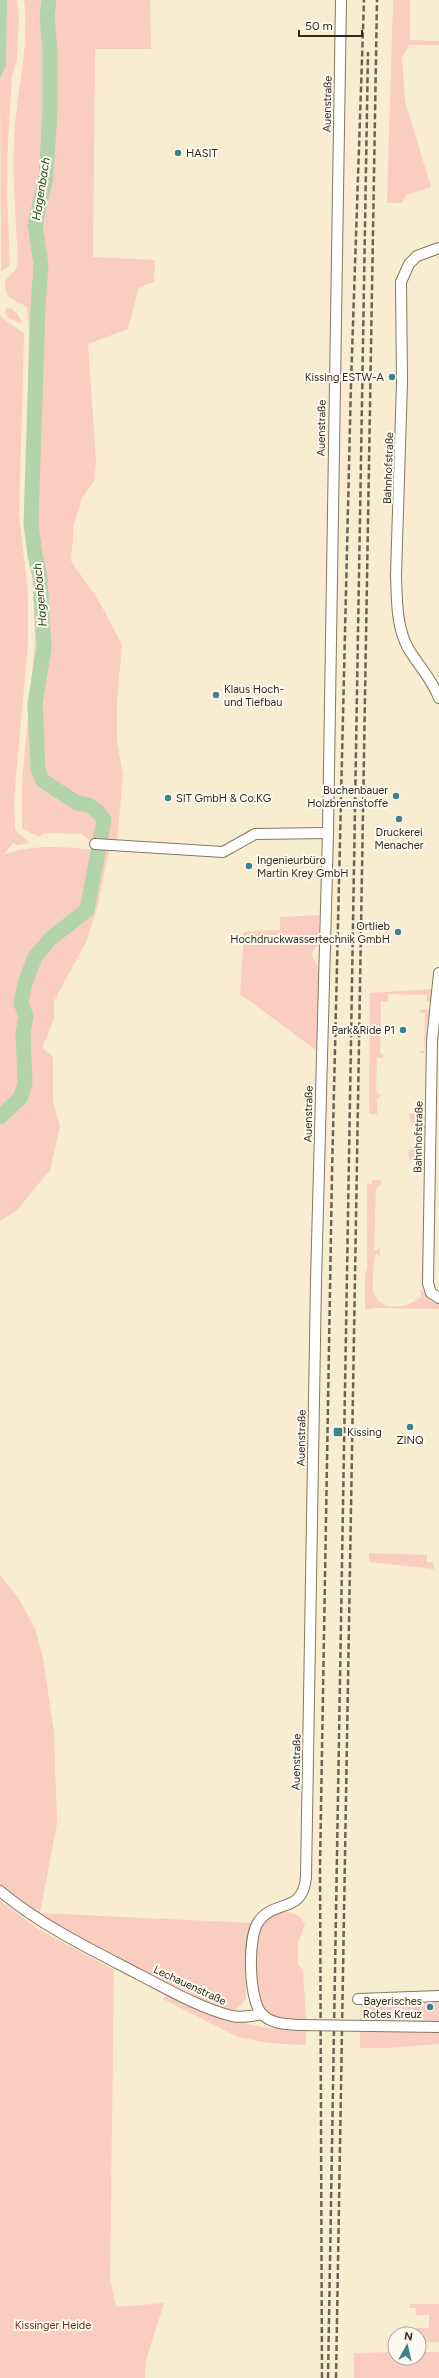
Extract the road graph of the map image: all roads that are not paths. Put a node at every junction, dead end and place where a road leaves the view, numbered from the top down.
1 (341, 0) edge
2 (439, 248) edge
3 (439, 698) edge
4 (328, 833) junction
5 (95, 844) dead end
6 (439, 973) edge
7 (435, 1135) edge
8 (439, 1298) edge
9 (0, 1890) edge
10 (439, 1996) edge
11 (358, 1999) dead end
12 (262, 2014) junction
13 (439, 2027) edge

1 - 4 street, Auenstraße
2 - 3 street, Bahnhofstraße
4 - 5 street
4 - 12 street, Auenstraße
6 - 7 street, Bahnhofstraße
7 - 8 street, Bahnhofstraße
9 - 12 street, Lechauenstraße
10 - 11 street
12 - 13 street, bridge

